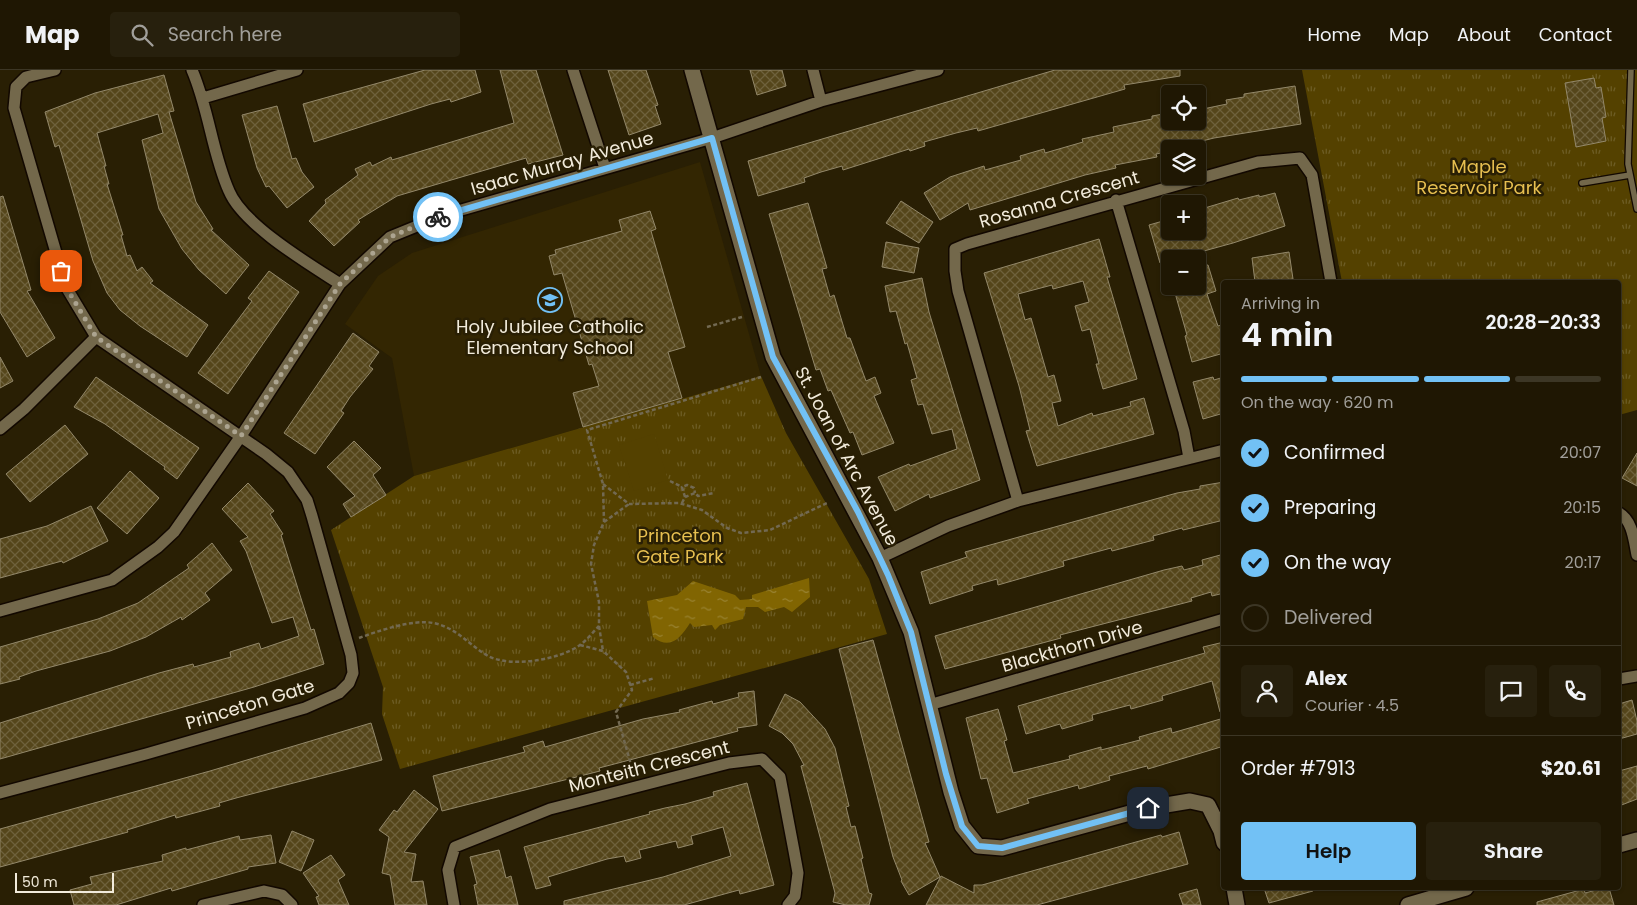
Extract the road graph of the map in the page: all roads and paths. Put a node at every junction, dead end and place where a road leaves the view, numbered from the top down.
1 (55, 70) edge
2 (192, 70) edge
3 (297, 70) edge
4 (573, 70) edge
5 (692, 70) edge
6 (813, 70) edge
7 (938, 70) edge
8 (1631, 70) edge
9 (203, 98) junction
10 (822, 101) junction
11 (712, 138) junction
12 (605, 168) junction
13 (1630, 175) junction
14 (1582, 183) dead end
15 (1116, 200) junction
16 (1637, 209) edge
17 (1331, 280) edge
18 (340, 284) junction
19 (742, 317) dead end
20 (707, 327) dead end
21 (96, 337) junction
22 (760, 377) dead end
23 (0, 429) edge
24 (241, 436) junction
25 (1221, 451) edge
26 (1189, 458) junction
27 (670, 480) dead end
28 (603, 484) junction
29 (682, 487) junction
30 (714, 493) dead end
31 (694, 494) junction
32 (685, 497) junction
33 (1018, 501) junction
34 (827, 503) dead end
35 (629, 504) junction
36 (682, 504) junction
37 (1621, 516) edge
38 (604, 522) junction
39 (1637, 555) edge
40 (880, 558) junction
41 (0, 611) edge
42 (1221, 620) edge
43 (598, 626) junction
44 (348, 641) junction
45 (580, 645) junction
46 (603, 651) junction
47 (1637, 676) edge
48 (656, 678) dead end
49 (1621, 679) edge
50 (630, 685) junction
51 (929, 705) junction
52 (634, 775) dead end
53 (0, 793) edge
54 (1221, 831) edge
55 (1637, 840) edge
56 (1621, 844) edge
57 (1234, 890) edge
58 (1459, 890) edge
59 (203, 905) edge
60 (292, 905) edge
61 (454, 905) edge
62 (788, 905) edge
63 (1237, 905) edge
64 (1408, 905) edge

1 - 21 street
2 - 9 street
3 - 9 street
4 - 12 street
5 - 11 street, St. Joan of Arc Avenue
6 - 10 street
7 - 10 street, Isaac Murray Avenue
8 - 13 lane
9 - 18 street
10 - 11 street, Isaac Murray Avenue
11 - 12 street, Isaac Murray Avenue
11 - 40 street, St. Joan of Arc Avenue
12 - 18 street, Isaac Murray Avenue
13 - 14 lane
13 - 16 lane
15 - 17 street, Rosanna Crescent
15 - 26 street
15 - 33 street, Rosanna Crescent
18 - 24 street, Isaac Murray Avenue
19 - 20 path
21 - 23 street
21 - 24 street, Princeton Gate
22 - 28 path
24 - 41 street, Isaac Murray Avenue
24 - 44 street, Princeton Gate
25 - 26 street
26 - 33 street
27 - 29 path
28 - 35 path
28 - 38 path
29 - 31 path
29 - 32 path
30 - 31 path
31 - 32 path
32 - 36 path
33 - 40 street
34 - 36 path
35 - 36 path
35 - 38 path
37 - 39 street
38 - 43 path
40 - 51 street, St. Joan of Arc Avenue
42 - 51 street, Blackthorn Drive
43 - 45 path
43 - 46 path
44 - 45 path
44 - 53 street, Princeton Gate
45 - 46 path
46 - 50 path
47 - 49 street
48 - 50 path
50 - 52 path
51 - 54 street, St. Joan of Arc Avenue
55 - 56 street
57 - 63 street
58 - 64 street
59 - 60 street
61 - 62 street, Monteith Crescent

